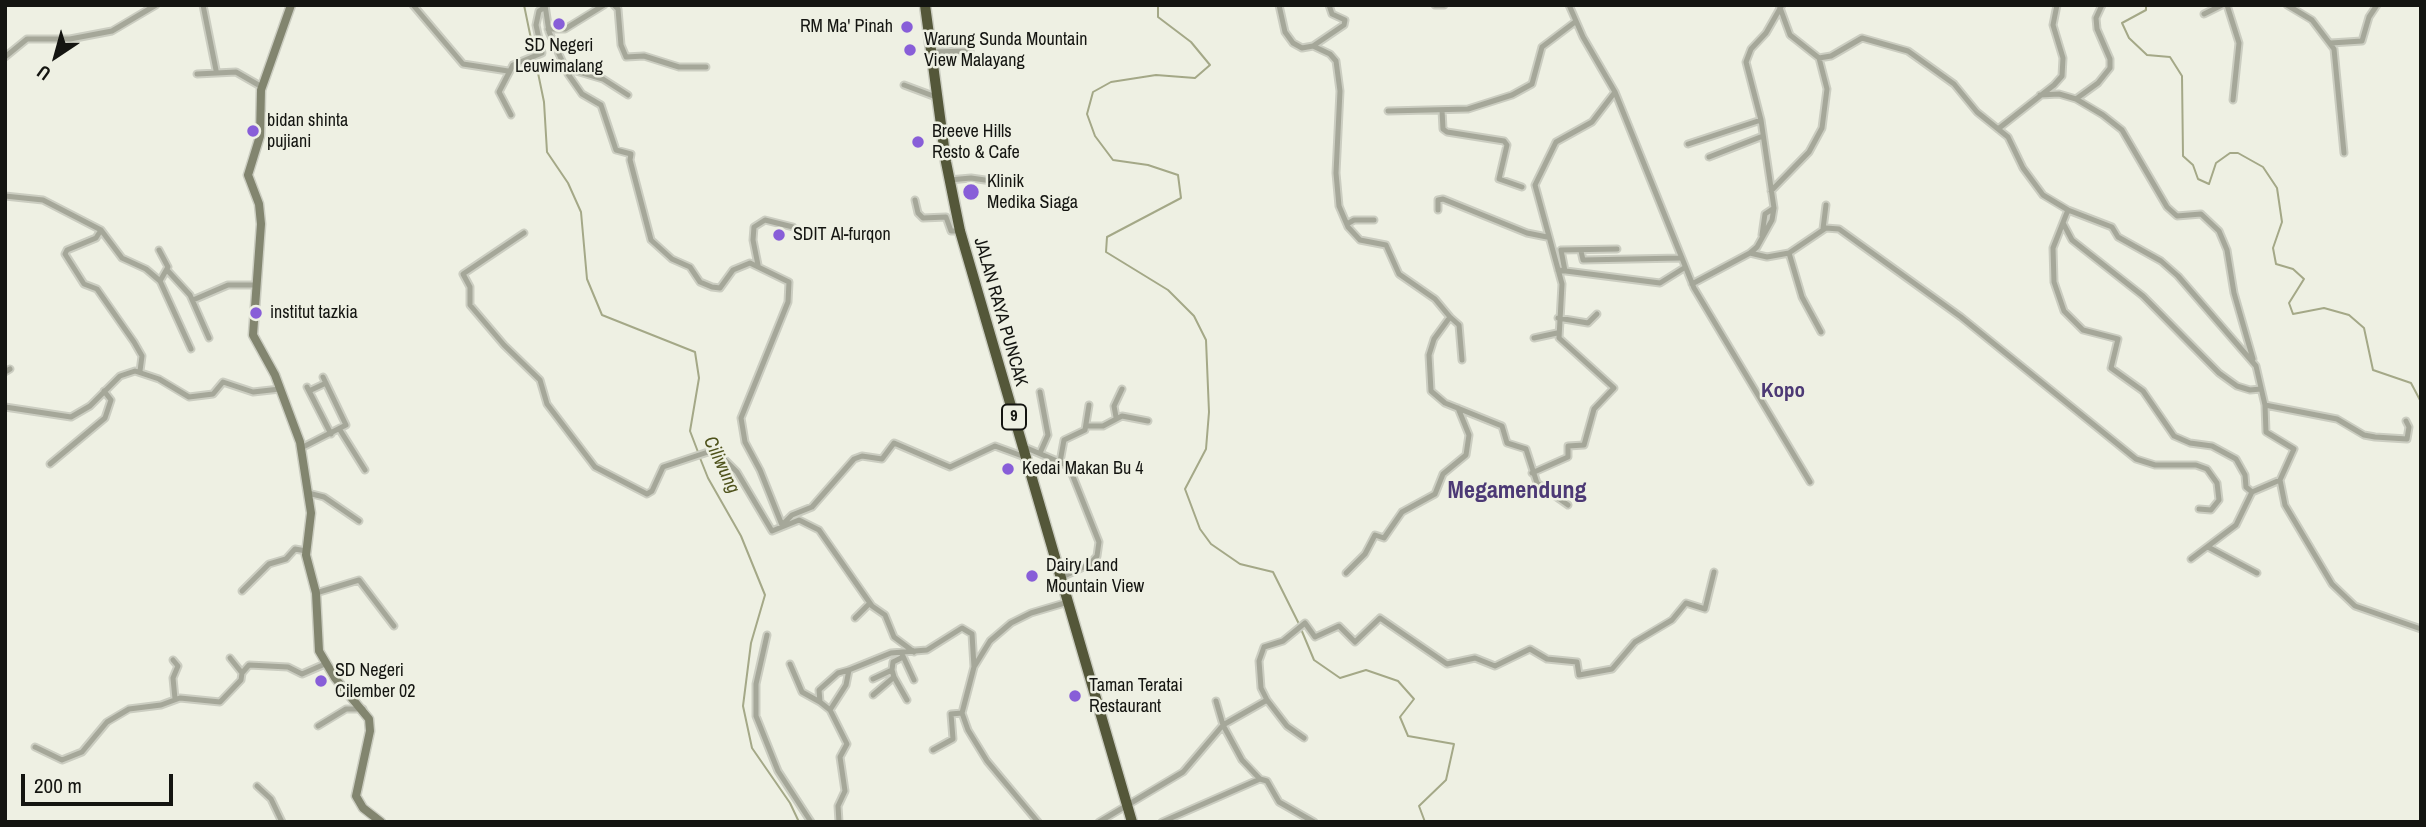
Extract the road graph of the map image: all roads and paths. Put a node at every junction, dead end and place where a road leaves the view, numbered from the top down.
1 (156, 5) edge
2 (204, 5) edge
3 (291, 5) edge
4 (412, 5) edge
5 (604, 5) edge
6 (614, 5) edge
7 (925, 5) edge
8 (1279, 5) edge
9 (1329, 5) edge
10 (1435, 5) edge
11 (1444, 5) edge
12 (1569, 5) edge
13 (2057, 5) edge
14 (2102, 5) edge
15 (2225, 5) edge
16 (2287, 5) edge
17 (2377, 5) edge
18 (545, 6) edge
19 (1780, 6) edge
20 (2204, 14) dead end
21 (1575, 22) junction
22 (548, 29) junction
23 (2331, 43) junction
24 (1313, 46) junction
25 (16, 47) junction
26 (5, 51) edge
27 (970, 51) dead end
28 (932, 52) junction
29 (5, 57) edge
30 (1819, 58) junction
31 (706, 67) dead end
32 (566, 68) junction
33 (216, 71) junction
34 (508, 71) junction
35 (197, 74) dead end
36 (904, 85) dead end
37 (262, 87) junction
38 (1615, 92) junction
39 (628, 95) dead end
40 (2039, 95) junction
41 (937, 97) junction
42 (2076, 99) junction
43 (2233, 100) dead end
44 (1442, 110) junction
45 (1388, 111) dead end
46 (511, 115) dead end
47 (1761, 120) junction
48 (1997, 129) junction
49 (1763, 136) junction
50 (1688, 144) dead end
51 (2344, 153) dead end
52 (1709, 157) dead end
53 (949, 180) junction
54 (999, 182) dead end
55 (1522, 187) dead end
56 (1772, 191) junction
57 (5, 196) edge
58 (915, 200) dead end
59 (1826, 205) dead end
60 (1438, 210) dead end
61 (2068, 211) junction
62 (1374, 220) dead end
63 (1349, 223) junction
64 (2063, 223) junction
65 (793, 227) dead end
66 (1823, 229) junction
67 (101, 230) junction
68 (960, 231) junction
69 (524, 233) dead end
70 (1547, 237) junction
71 (1598, 249) junction
72 (1617, 249) dead end
73 (159, 250) dead end
74 (1581, 251) junction
75 (1789, 253) junction
76 (1750, 254) junction
77 (1680, 258) junction
78 (1599, 260) junction
79 (758, 265) junction
80 (1684, 268) junction
81 (168, 271) junction
82 (1562, 271) junction
83 (160, 281) junction
84 (1692, 284) junction
85 (256, 285) junction
86 (193, 300) junction
87 (1597, 314) dead end
88 (1450, 317) junction
89 (1558, 318) junction
90 (1821, 332) dead end
91 (1557, 333) junction
92 (209, 338) dead end
93 (1534, 338) dead end
94 (191, 349) dead end
95 (1462, 360) dead end
96 (2253, 361) junction
97 (140, 372) junction
98 (280, 389) junction
99 (1122, 389) dead end
100 (2261, 389) junction
101 (104, 391) junction
102 (1040, 392) dead end
103 (1089, 405) dead end
104 (2265, 405) junction
105 (5, 407) edge
106 (1458, 408) junction
107 (1116, 417) junction
108 (1147, 421) dead end
109 (2406, 421) dead end
110 (1087, 426) junction
111 (340, 430) junction
112 (331, 434) junction
113 (1021, 445) junction
114 (301, 448) junction
115 (1040, 453) junction
116 (1025, 457) junction
117 (1060, 462) junction
118 (50, 464) dead end
119 (365, 470) dead end
120 (1532, 473) junction
121 (2280, 480) junction
122 (1810, 482) dead end
123 (2252, 492) junction
124 (308, 493) junction
125 (1568, 505) dead end
126 (2199, 509) dead end
127 (359, 521) dead end
128 (784, 526) junction
129 (2208, 547) junction
130 (306, 551) junction
131 (2191, 559) dead end
132 (1714, 572) dead end
133 (1346, 573) dead end
134 (2257, 573) dead end
135 (1060, 578) junction
136 (242, 591) dead end
137 (316, 593) junction
138 (1068, 602) junction
139 (870, 603) junction
140 (855, 618) dead end
141 (394, 626) dead end
142 (2421, 629) edge
143 (767, 635) dead end
144 (914, 652) junction
145 (902, 655) junction
146 (230, 658) dead end
147 (173, 660) dead end
148 (325, 664) junction
149 (790, 664) dead end
150 (974, 667) junction
151 (849, 670) junction
152 (242, 673) junction
153 (893, 674) junction
154 (873, 679) dead end
155 (914, 680) dead end
156 (873, 695) dead end
157 (175, 699) junction
158 (907, 700) dead end
159 (1267, 700) junction
160 (1216, 701) dead end
161 (820, 702) junction
162 (363, 709) junction
163 (830, 710) junction
164 (962, 713) junction
165 (318, 726) dead end
166 (1223, 726) junction
167 (1304, 738) dead end
168 (34, 747) dead end
169 (933, 750) dead end
170 (1260, 779) junction
171 (257, 786) dead end
172 (1128, 805) junction
173 (375, 820) edge
174 (282, 822) edge
175 (811, 822) edge
176 (839, 822) edge
177 (1038, 822) edge
178 (1098, 822) edge
179 (1132, 822) edge
180 (1163, 822) edge
181 (1314, 822) edge

1 - 25 street
2 - 33 street
3 - 37 street
4 - 34 street
5 - 22 street
6 - 31 street
7 - 28 highway, JALAN RAYA PUNCAK / 9
8 - 24 street
9 - 24 street
10 - 11 street
12 - 21 street
13 - 40 street
14 - 42 street
15 - 20 street
15 - 43 street
16 - 23 street
17 - 23 street
18 - 22 street
18 - 34 street
19 - 30 street
19 - 47 street
21 - 38 street
21 - 44 street
22 - 32 street
23 - 51 street
24 - 63 street
25 - 26 street
25 - 29 street
27 - 28 street
28 - 41 highway, JALAN RAYA PUNCAK / 9
30 - 48 street
30 - 56 street
32 - 39 street
32 - 79 street
33 - 35 street
33 - 37 street
34 - 46 street
36 - 41 street
37 - 85 street
38 - 70 street
38 - 77 street
40 - 42 street
40 - 48 street
41 - 53 highway, JALAN RAYA PUNCAK / 9
42 - 96 street
44 - 45 street
44 - 55 street
47 - 49 street
47 - 50 street
48 - 61 street
49 - 52 street
49 - 56 street
53 - 54 street
53 - 68 highway, JALAN RAYA PUNCAK / 9
56 - 76 street
57 - 67 street
58 - 68 street
59 - 66 street
60 - 70 street
61 - 64 street
61 - 96 street
62 - 63 street
63 - 88 street
64 - 100 street
64 - 123 street
65 - 79 street
66 - 75 street
66 - 126 street
67 - 83 street
67 - 97 street
68 - 113 highway, JALAN RAYA PUNCAK / 9
69 - 128 street
70 - 82 street
71 - 72 street
71 - 74 street
71 - 78 street
73 - 81 street
74 - 78 street
74 - 82 street
75 - 76 street
75 - 90 street
76 - 84 street
77 - 78 street
77 - 80 street
79 - 128 street
80 - 82 street
80 - 84 street
81 - 83 street
81 - 86 street
82 - 89 street
83 - 94 street
84 - 122 street
85 - 86 street
85 - 98 street
86 - 92 street
87 - 89 street
88 - 95 street
88 - 106 street
89 - 91 street
91 - 93 street
91 - 120 street
96 - 100 street
97 - 98 street
97 - 101 street
98 - 114 street
99 - 107 street
100 - 104 street
101 - 105 street
101 - 118 street
102 - 115 street
103 - 110 street
104 - 109 street
104 - 121 street
106 - 120 street
106 - 133 street
107 - 108 street
107 - 110 street
110 - 117 street
111 - 112 street
111 - 112 street
111 - 119 street
112 - 114 street
113 - 115 street
113 - 116 highway, JALAN RAYA PUNCAK / 9
114 - 124 street
115 - 117 street
116 - 128 street
116 - 135 highway, JALAN RAYA PUNCAK / 9
117 - 135 street
120 - 125 street
121 - 123 street
121 - 142 street
123 - 129 street
124 - 127 street
124 - 130 street
128 - 139 street
129 - 131 street
129 - 134 street
130 - 136 street
130 - 137 street
132 - 159 street
135 - 138 highway, JALAN RAYA PUNCAK / 9
137 - 141 street
137 - 148 street
138 - 150 street
138 - 172 highway, JALAN RAYA PUNCAK / 9
139 - 140 street
139 - 144 street
143 - 175 street
144 - 145 street
144 - 150 street
145 - 151 street
145 - 153 street
145 - 155 street
146 - 152 street
147 - 157 street
148 - 152 street
148 - 162 street
149 - 161 street
150 - 164 street
151 - 161 street
151 - 163 street
152 - 157 street
153 - 154 street
153 - 156 street
153 - 158 street
157 - 168 street
159 - 166 street
159 - 167 street
160 - 166 street
161 - 163 street
162 - 165 street
162 - 173 street
163 - 176 street
164 - 169 street
164 - 177 street
166 - 170 street
166 - 172 street
170 - 180 street
170 - 181 street
171 - 174 street
172 - 178 street
172 - 179 highway, JALAN RAYA PUNCAK / 9

